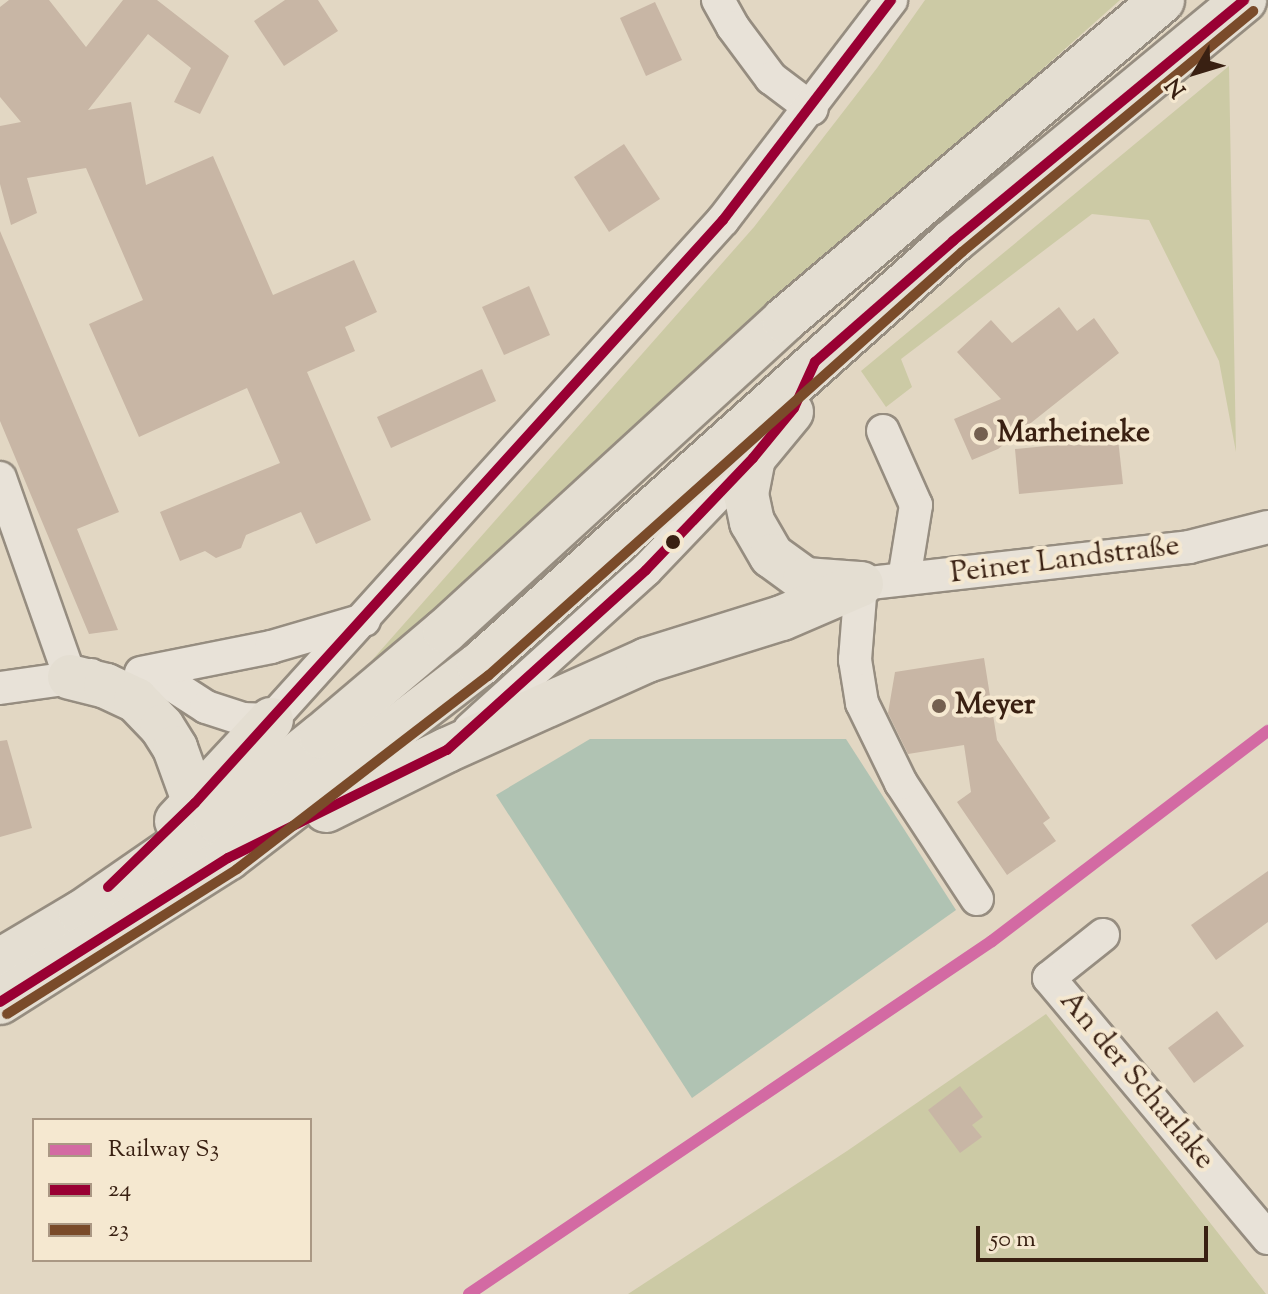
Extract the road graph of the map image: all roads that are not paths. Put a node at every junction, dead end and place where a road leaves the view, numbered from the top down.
1 (718, 0) edge
2 (891, 0) edge
3 (1162, 0) edge
4 (1240, 3) edge
5 (812, 109) junction
6 (824, 355) junction
7 (883, 431) dead end
8 (753, 458) junction
9 (0, 478) edge
10 (1268, 527) edge
11 (904, 579) junction
12 (861, 584) junction
13 (364, 620) junction
14 (152, 672) junction
15 (70, 677) junction
16 (0, 688) edge
17 (271, 720) junction
18 (447, 750) junction
19 (195, 803) junction
20 (228, 858) junction
21 (977, 899) dead end
22 (81, 913) junction
23 (1103, 935) dead end
24 (0, 961) edge
25 (0, 1002) edge
26 (1268, 1238) edge

1 - 5 street
2 - 5 street
3 - 22 highway
4 - 6 highway
5 - 13 street
6 - 8 highway
6 - 20 highway
7 - 11 street
8 - 12 highway
8 - 18 street
9 - 15 street
10 - 11 street, Peiner Landstraße
11 - 12 street, Peiner Landstraße
12 - 18 highway
12 - 21 street
13 - 14 street
13 - 17 street
14 - 15 street
14 - 17 street
15 - 16 street
15 - 19 highway
17 - 19 highway
18 - 20 highway
19 - 22 highway
20 - 25 highway
22 - 24 highway
23 - 26 street, An der Scharlake

